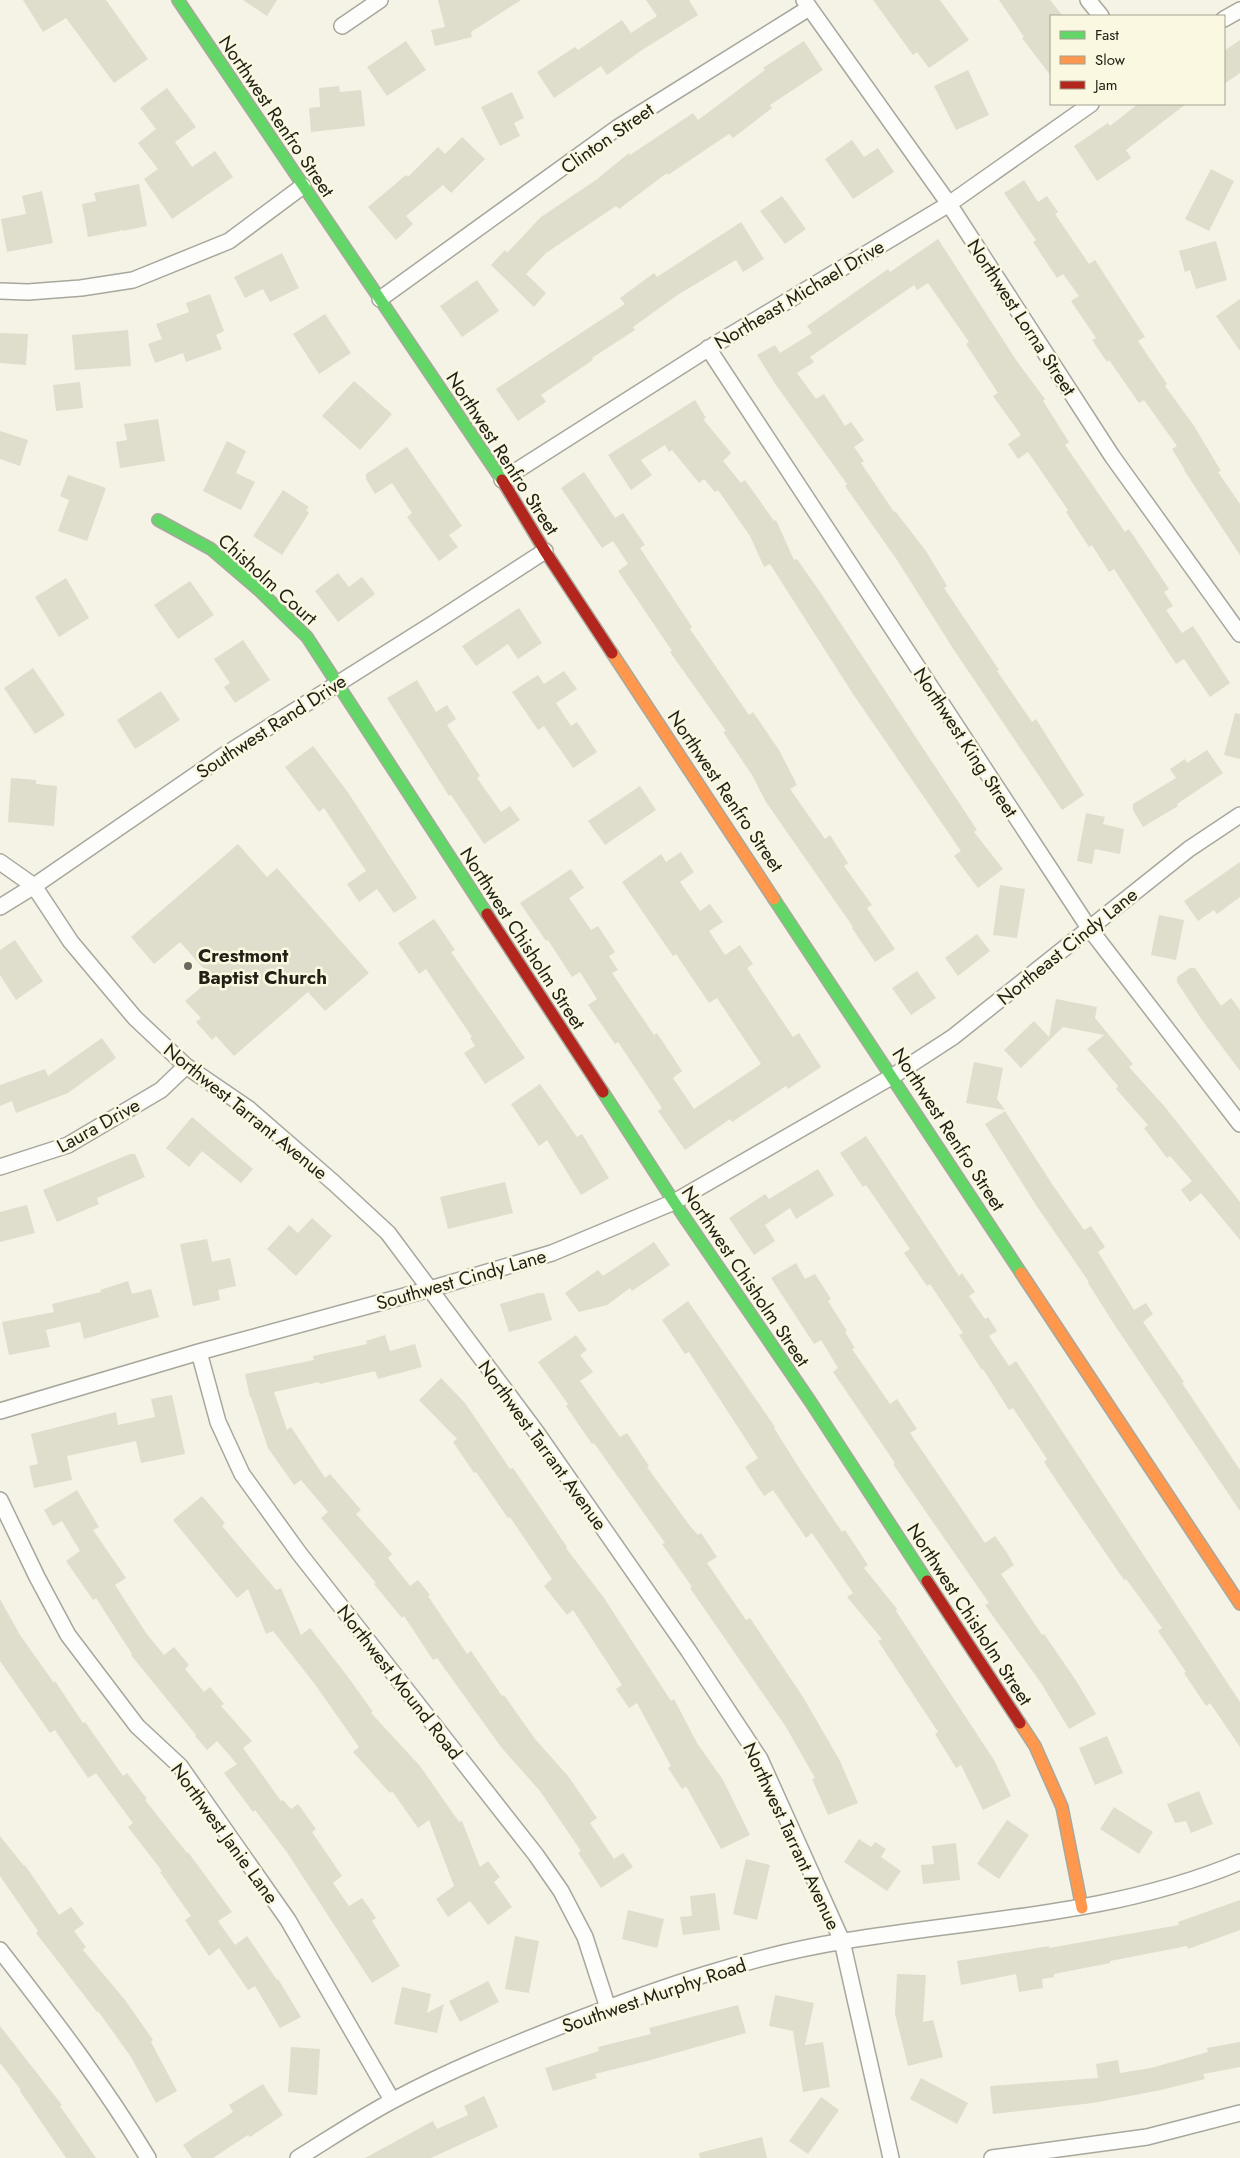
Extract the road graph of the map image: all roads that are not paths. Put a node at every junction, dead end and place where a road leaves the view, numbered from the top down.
1 (178, 0) edge
2 (380, 0) edge
3 (1088, 0) edge
4 (807, 4) edge
5 (1240, 10) edge
6 (1100, 15) edge
7 (1225, 18) edge
8 (342, 26) dead end
9 (1090, 105) edge
10 (303, 186) junction
11 (949, 204) junction
12 (0, 291) edge
13 (380, 299) junction
14 (708, 348) junction
15 (502, 480) junction
16 (158, 520) dead end
17 (545, 551) junction
18 (1240, 634) edge
19 (337, 683) junction
20 (1240, 815) edge
21 (0, 862) edge
22 (34, 886) junction
23 (0, 907) edge
24 (1089, 928) junction
25 (186, 1066) junction
26 (893, 1076) junction
27 (1240, 1124) edge
28 (0, 1167) edge
29 (674, 1202) junction
30 (430, 1289) junction
31 (199, 1352) junction
32 (0, 1411) edge
33 (0, 1500) edge
34 (1240, 1604) edge
35 (1240, 1862) edge
36 (1082, 1908) junction
37 (842, 1941) junction
38 (0, 1950) edge
39 (608, 2008) junction
40 (392, 2100) junction
41 (1240, 2113) edge
42 (148, 2158) edge
43 (298, 2158) edge
44 (891, 2158) edge
45 (992, 2158) edge

1 - 10 main road, Northwest Renfro Street
2 - 8 street
3 - 6 street
4 - 11 street, Northwest Lorna Street
4 - 13 street, Clinton Street
5 - 7 street
9 - 11 street, Northeast Michael Drive
10 - 12 street
10 - 13 main road, Northwest Renfro Street
11 - 14 street, Northeast Michael Drive
11 - 18 street, Northwest Lorna Street
13 - 15 main road, Northwest Renfro Street
14 - 15 street, Northeast Michael Drive
14 - 24 street, Northwest King Street
15 - 17 main road, Northwest Renfro Street
16 - 19 main road, Chisholm Court
17 - 19 street, Southwest Rand Drive
17 - 26 main road, Northwest Renfro Street
19 - 22 street, Southwest Rand Drive
19 - 29 main road, Northwest Chisholm Street
20 - 24 street, Northeast Cindy Lane
21 - 22 street, Northwest Tarrant Avenue
22 - 23 street, Southwest Rand Drive
22 - 25 street, Northwest Tarrant Avenue
24 - 26 street, Northeast Cindy Lane
24 - 27 street, Northwest King Street
25 - 28 street, Laura Drive
25 - 30 street, Northwest Tarrant Avenue
26 - 29 street, Southwest Cindy Lane
26 - 34 main road, Northwest Renfro Street
29 - 30 street, Southwest Cindy Lane
29 - 36 main road, Northwest Chisholm Street
30 - 31 street, Southwest Cindy Lane
30 - 37 street, Northwest Tarrant Avenue
31 - 32 street, Southwest Cindy Lane
31 - 39 street, Northwest Mound Road
33 - 40 street, Northwest Janie Lane
35 - 36 street, Southwest Murphy Road
36 - 37 street, Southwest Murphy Road
37 - 39 street, Southwest Murphy Road
37 - 44 street, Northwest Tarrant Avenue
38 - 42 street
39 - 40 street, Southwest Murphy Road
40 - 43 street, Southwest Murphy Road
41 - 45 street

